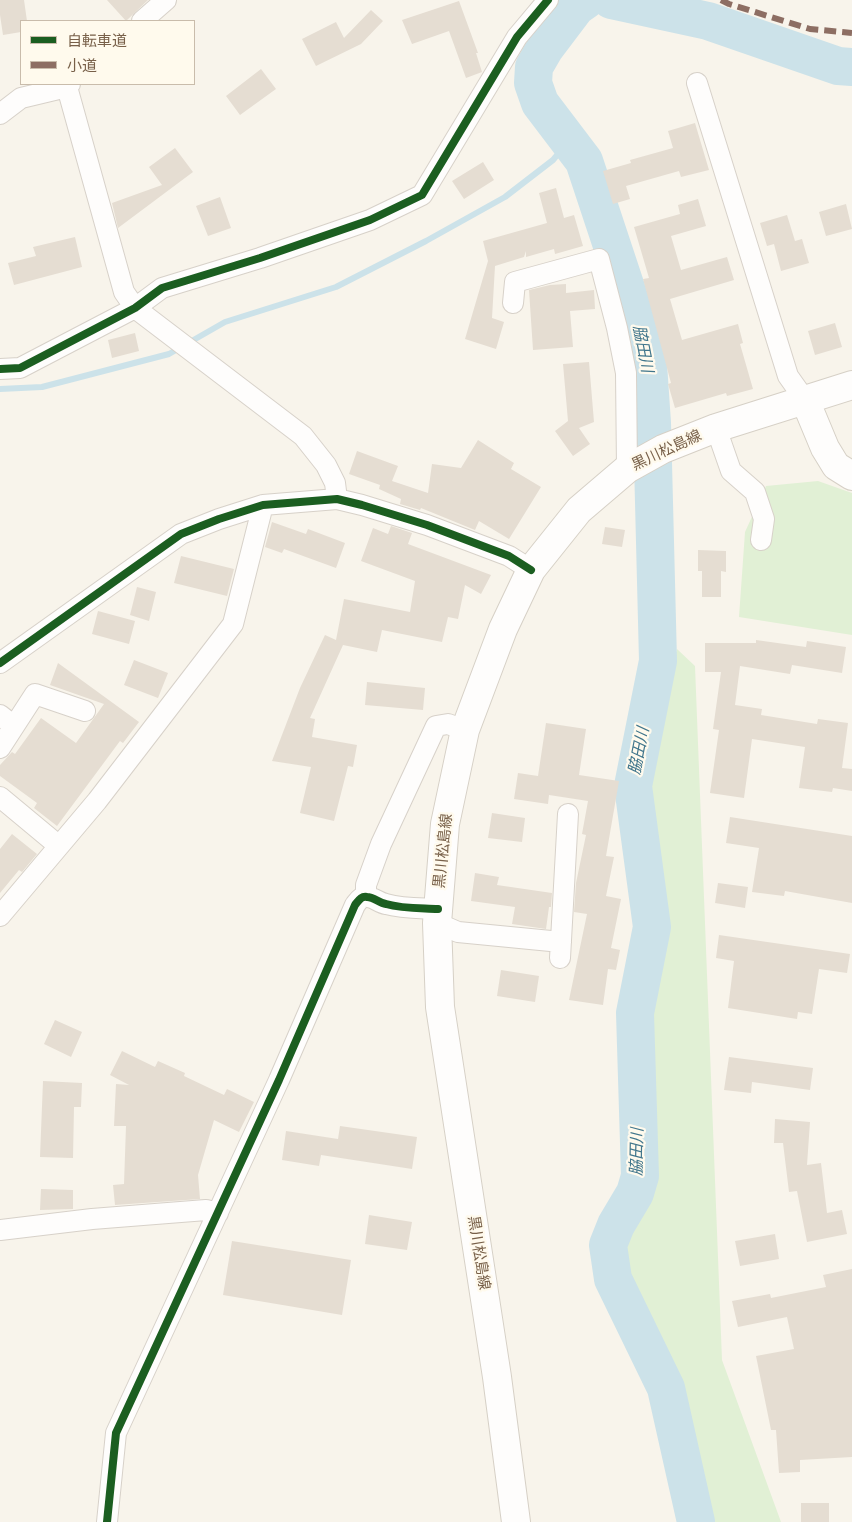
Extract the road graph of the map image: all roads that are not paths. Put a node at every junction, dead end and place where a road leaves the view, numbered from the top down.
1 (166, 0) edge
2 (548, 0) edge
3 (143, 20) edge
4 (698, 83) dead end
5 (69, 85) edge
6 (0, 114) edge
7 (513, 303) dead end
8 (135, 308) junction
9 (0, 369) edge
10 (852, 385) edge
11 (805, 400) junction
12 (716, 428) junction
13 (627, 469) junction
14 (852, 476) edge
15 (337, 499) junction
16 (264, 505) junction
17 (761, 540) dead end
18 (531, 570) junction
19 (0, 663) edge
20 (85, 711) dead end
21 (7, 721) edge
22 (465, 730) junction
23 (0, 748) edge
24 (0, 796) edge
25 (568, 814) dead end
26 (59, 846) junction
27 (366, 896) junction
28 (0, 916) edge
29 (438, 916) junction
30 (218, 1213) junction
31 (0, 1230) edge
32 (107, 1522) edge
33 (516, 1522) edge

1 - 3 street
2 - 8 street
4 - 11 street
5 - 6 street
5 - 8 street
7 - 13 street
8 - 9 street
8 - 15 street
10 - 11 main road, 黒川松島線
11 - 12 main road, 黒川松島線
11 - 14 main road
12 - 13 main road, 黒川松島線
12 - 17 street
13 - 18 main road, 黒川松島線
15 - 16 street
15 - 18 street
16 - 19 street
16 - 26 street
18 - 22 main road, 黒川松島線
20 - 21 street
21 - 23 street
22 - 27 street
22 - 29 main road, 黒川松島線
24 - 26 street
25 - 29 street
26 - 28 street
27 - 29 street
27 - 30 street
29 - 33 main road, 黒川松島線
30 - 31 street
30 - 32 street

